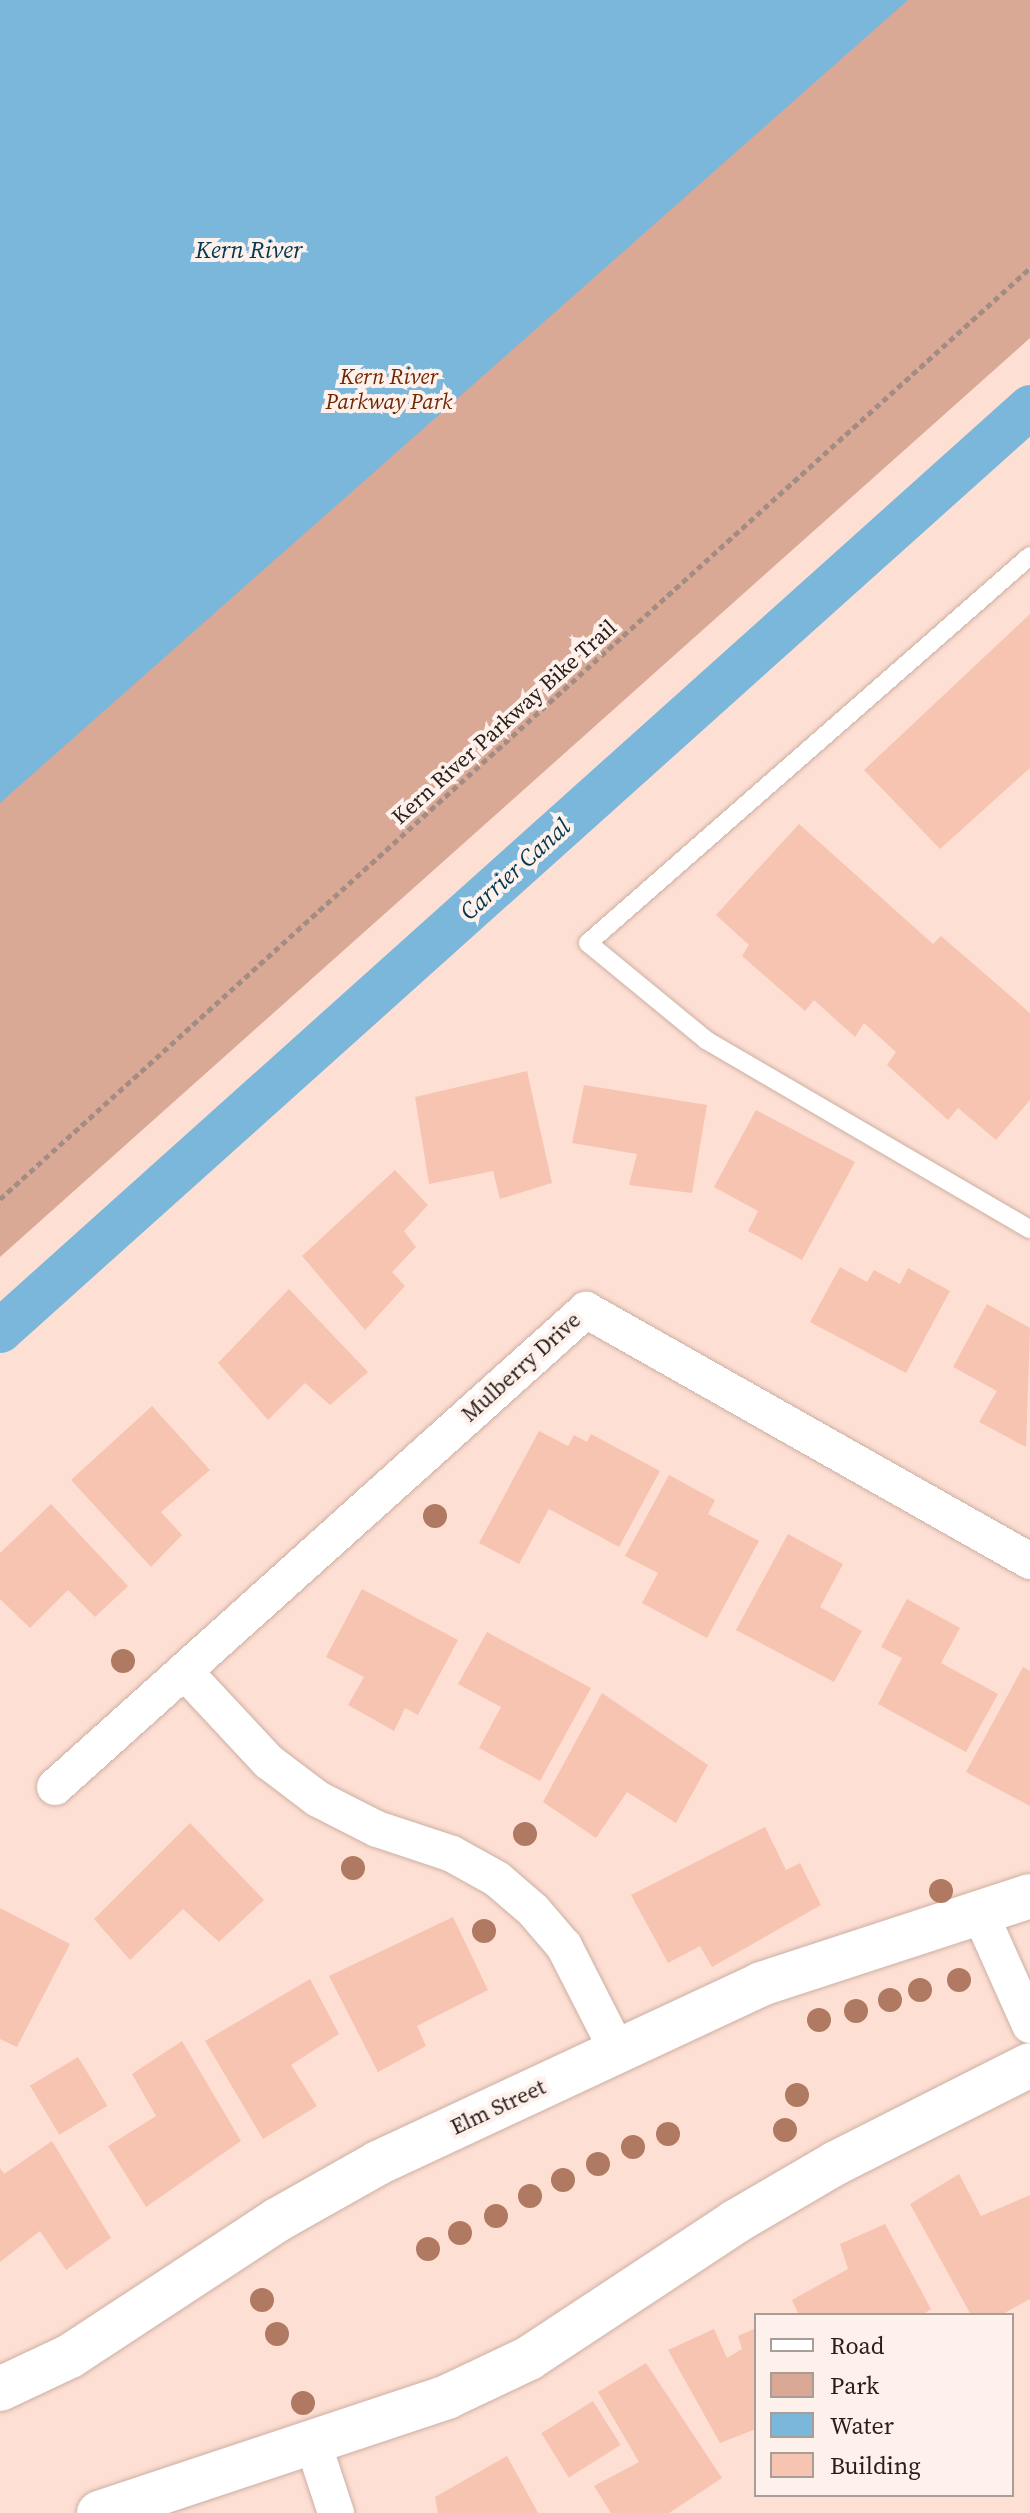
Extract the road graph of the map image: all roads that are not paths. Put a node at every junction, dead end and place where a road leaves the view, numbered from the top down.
1 (1030, 556) edge
2 (1030, 1229) edge
3 (1030, 1561) edge
4 (184, 1671) junction
5 (55, 1787) dead end
6 (1030, 1896) edge
7 (979, 1911) junction
8 (1030, 2025) edge
9 (617, 2050) junction
10 (1030, 2065) edge
11 (0, 2389) edge
12 (313, 2443) junction
13 (99, 2513) edge
14 (336, 2513) edge

1 - 2 lane
3 - 4 street, Mulberry Drive
4 - 5 street, Mulberry Drive
4 - 9 street
6 - 7 street, Elm Street
7 - 8 street
7 - 9 street, Elm Street
9 - 11 street, Elm Street
10 - 12 street
12 - 13 street
12 - 14 street

